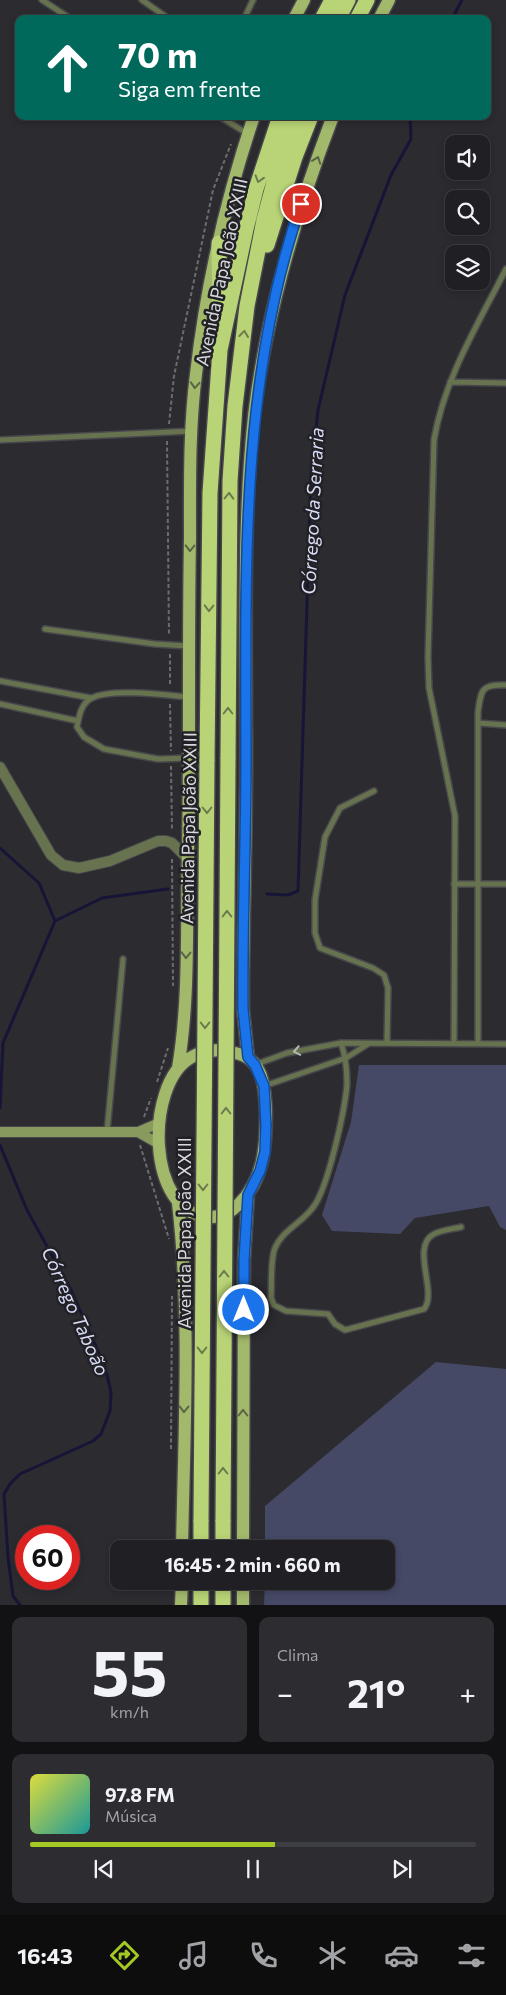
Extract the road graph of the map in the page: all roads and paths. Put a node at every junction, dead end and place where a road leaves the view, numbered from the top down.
1 (42, 0) edge
2 (142, 0) edge
3 (253, 0) edge
4 (304, 0) edge
5 (332, 0) edge
6 (348, 0) edge
7 (367, 0) edge
8 (389, 0) edge
9 (64, 15) edge
10 (163, 15) edge
11 (246, 15) edge
12 (296, 15) edge
13 (324, 15) edge
14 (340, 15) edge
15 (359, 15) edge
16 (381, 15) edge
17 (225, 120) edge
18 (251, 120) edge
19 (279, 120) edge
20 (295, 120) edge
21 (309, 120) edge
22 (332, 120) edge
23 (243, 131) junction
24 (219, 243) junction
25 (506, 269) edge
26 (247, 306) junction
27 (220, 350) junction
28 (450, 382) junction
29 (506, 383) edge
30 (192, 431) junction
31 (168, 432) junction
32 (0, 440) edge
33 (45, 629) dead end
34 (170, 644) junction
35 (189, 646) junction
36 (0, 681) edge
37 (506, 685) edge
38 (170, 696) junction
39 (189, 697) junction
40 (91, 698) junction
41 (0, 704) edge
42 (78, 720) junction
43 (478, 723) junction
44 (506, 725) edge
45 (171, 758) junction
46 (189, 758) junction
47 (0, 768) edge
48 (374, 791) dead end
49 (172, 843) junction
50 (188, 859) junction
51 (454, 884) junction
52 (479, 884) junction
53 (506, 884) edge
54 (123, 958) dead end
55 (173, 993) dead end
56 (169, 1042) dead end
57 (387, 1042) junction
58 (454, 1042) junction
59 (341, 1043) junction
60 (369, 1043) junction
61 (478, 1043) junction
62 (506, 1044) edge
63 (346, 1058) junction
64 (252, 1061) junction
65 (178, 1068) junction
66 (155, 1086) dead end
67 (264, 1086) junction
68 (152, 1095) dead end
69 (159, 1123) junction
70 (0, 1132) edge
71 (107, 1132) junction
72 (138, 1132) junction
73 (159, 1144) junction
74 (248, 1195) junction
75 (178, 1203) junction
76 (461, 1226) dead end
77 (170, 1246) dead end
78 (172, 1296) dead end
79 (171, 1454) dead end
80 (182, 1540) edge
81 (200, 1540) edge
82 (223, 1540) edge
83 (243, 1540) edge
84 (182, 1590) edge
85 (200, 1590) edge
86 (223, 1590) edge
87 (243, 1590) edge
88 (181, 1605) edge
89 (200, 1605) edge
90 (223, 1605) edge
91 (243, 1605) edge

1 - 9 lane
2 - 10 lane
3 - 11 lane
4 - 12 main road
5 - 13 highway
6 - 14 highway
7 - 15 highway
8 - 16 main road
17 - 23 lane
18 - 23 main road, Avenida Papa João XXIII
19 -> 27 highway, Avenida Papa João XXIII
20 - 26 highway, Avenida Papa João XXIII
21 - 26 highway
64 -> 22 main road
23 - 24 main road, Avenida Papa João XXIII
23 - 31 path
24 - 27 highway
24 -> 30 main road, Avenida Papa João XXIII
25 - 28 lane
82 -> 26 highway, Avenida Papa João XXIII, bridge
27 -> 81 highway, Avenida Papa João XXIII, bridge
28 - 29 lane
28 - 51 lane
30 - 31 lane
30 -> 35 main road, Avenida Papa João XXIII
31 - 32 lane
31 - 34 path
33 - 34 lane
34 - 35 lane
34 - 38 path
35 - 39 main road, Avenida Papa João XXIII
36 - 40 lane
37 - 43 lane
38 - 39 lane
38 - 40 lane
38 - 45 path
39 - 46 main road, Avenida Papa João XXIII
40 - 42 lane
41 - 42 lane
42 - 45 lane
43 - 44 lane
43 - 52 lane
45 - 46 lane
45 - 49 path
46 - 50 main road, Avenida Papa João XXIII
47 - 49 street
48 - 57 lane
49 - 50 street
49 - 55 path
50 -> 65 main road, Avenida Papa João XXIII
51 - 52 lane
51 - 58 lane
52 - 53 lane
52 - 61 lane
54 - 71 lane
56 - 66 path
57 - 58 lane
57 - 60 lane
58 - 61 lane
59 - 60 lane
59 - 63 lane
59 -> 64 lane
60 - 63 lane
61 - 62 lane
63 - 67 lane
63 - 76 lane
64 - 65 main road
64 - 67 main road
65 - 69 main road
67 - 74 main road
68 - 72 path
69 - 72 street
69 - 73 main road
70 - 71 street
71 - 72 street
72 - 73 street
72 - 77 path
73 - 75 main road
74 - 75 main road
83 -> 74 main road
75 -> 80 main road, Avenida Papa João XXIII
78 - 79 path
84 - 88 main road
85 - 89 highway
86 - 90 highway
87 - 91 main road

